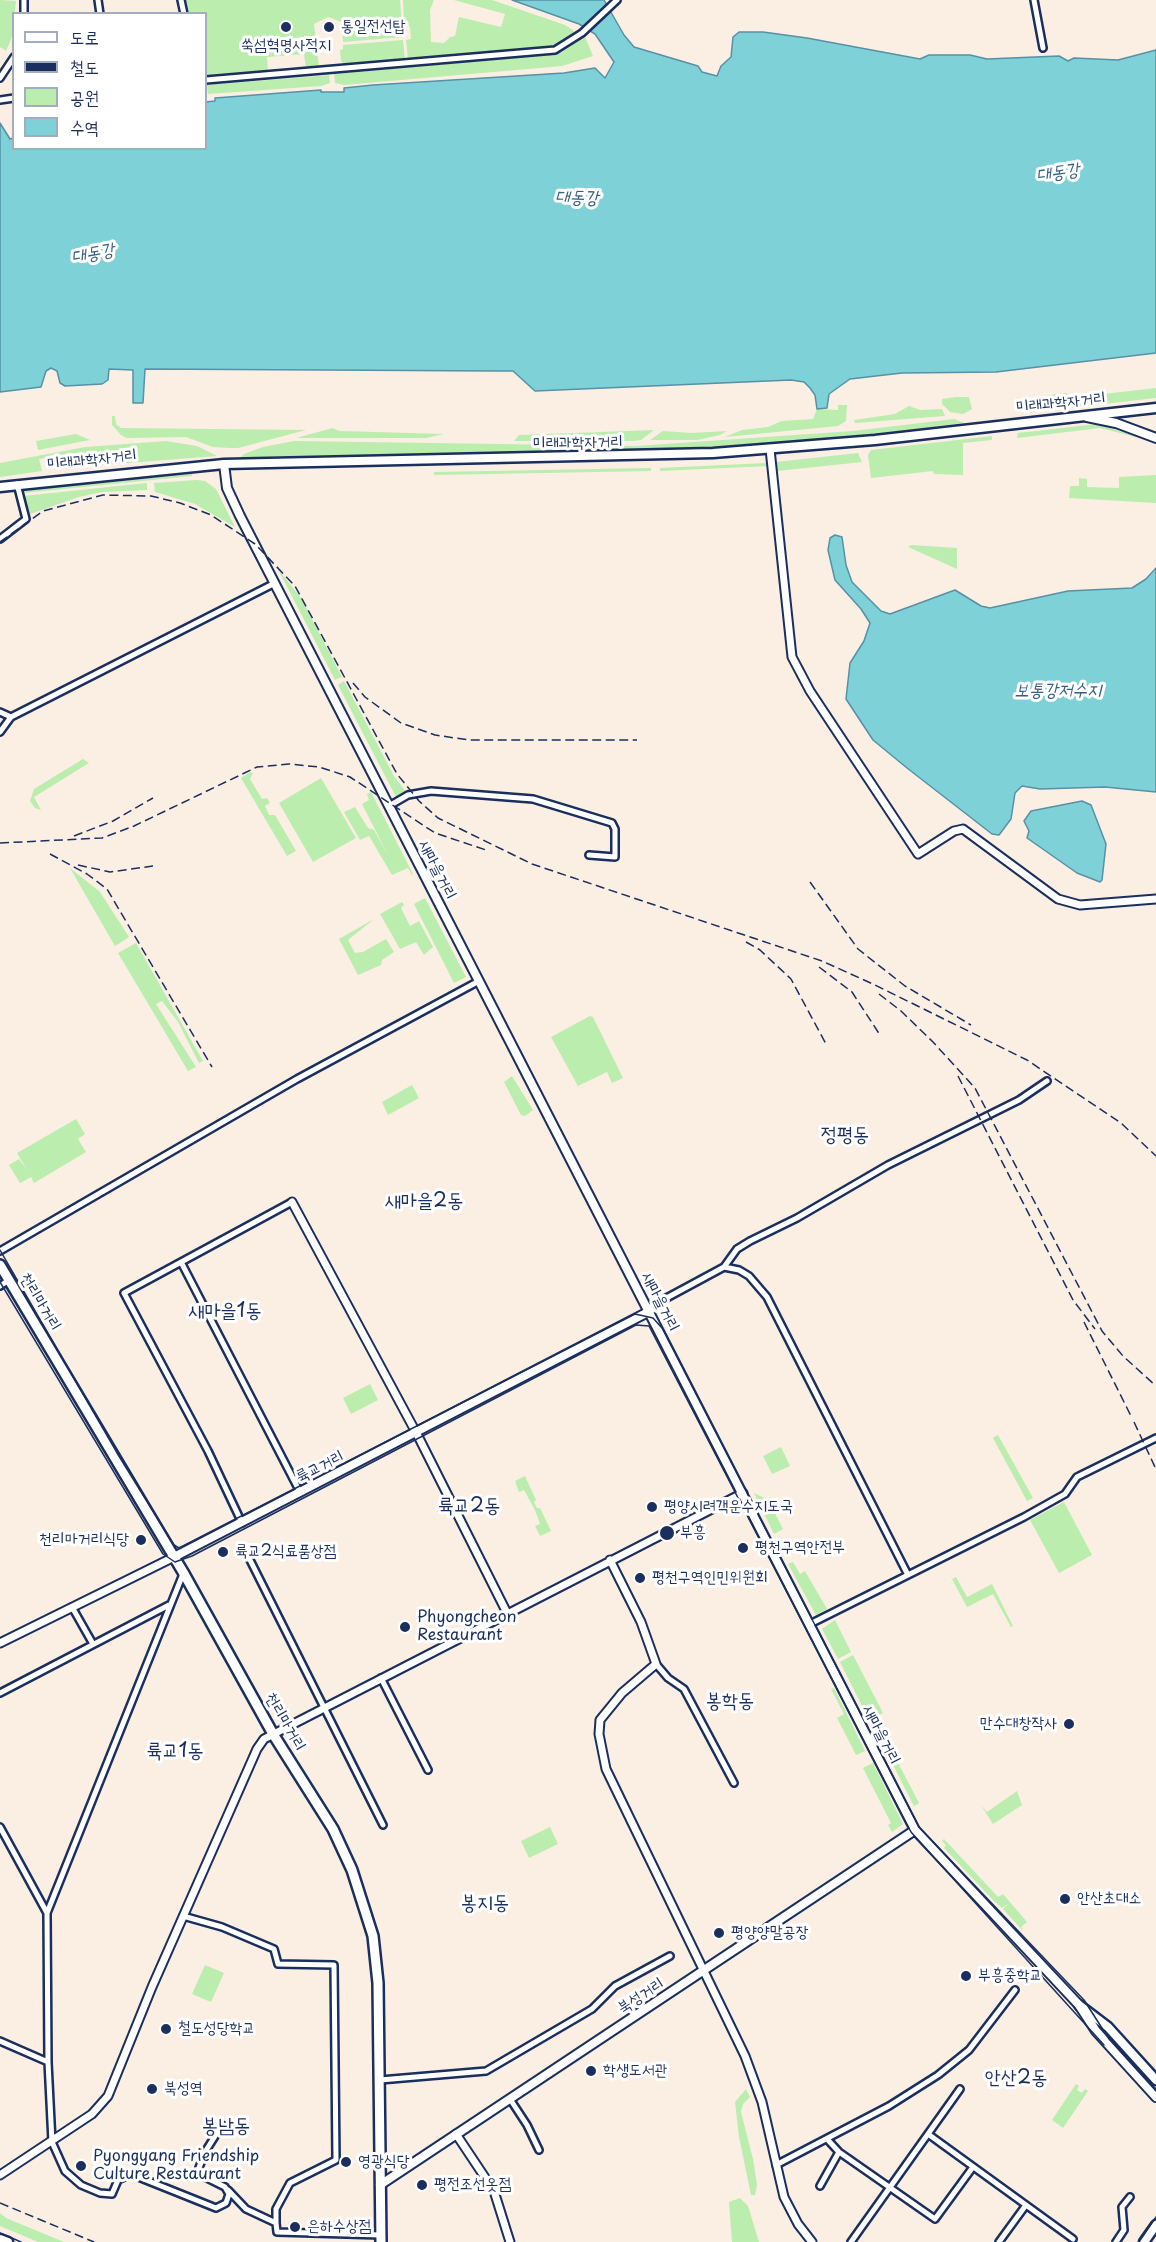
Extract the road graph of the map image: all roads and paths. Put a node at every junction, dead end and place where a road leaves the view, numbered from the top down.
1 (1034, 0) edge
2 (616, 1) edge
3 (1043, 48) dead end
4 (12, 60) edge
5 (0, 78) edge
6 (207, 80) edge
7 (1156, 408) edge
8 (1077, 415) junction
9 (1156, 438) edge
10 (770, 449) junction
11 (224, 464) junction
12 (17, 484) junction
13 (0, 487) edge
14 (0, 539) edge
15 (275, 583) junction
16 (0, 712) edge
17 (11, 717) junction
18 (0, 732) edge
19 (388, 806) junction
20 (589, 855) dead end
21 (1156, 899) edge
22 (479, 981) junction
23 (1047, 1081) dead end
24 (292, 1202) joint
25 (0, 1251) edge
26 (181, 1262) junction
27 (0, 1265) edge
28 (724, 1267) junction
29 (9, 1281) junction
30 (0, 1286) edge
31 (649, 1310) junction
32 (417, 1433) junction
33 (1156, 1438) edge
34 (300, 1492) junction
35 (743, 1493) junction
36 (242, 1523) junction
37 (246, 1552) dead end
38 (174, 1557) junction
39 (610, 1560) junction
40 (183, 1572) junction
41 (908, 1575) junction
42 (170, 1605) junction
43 (72, 1607) junction
44 (507, 1613) junction
45 (810, 1624) junction
46 (0, 1643) edge
47 (93, 1644) junction
48 (657, 1664) junction
49 (381, 1678) junction
50 (0, 1693) edge
51 (324, 1707) junction
52 (273, 1734) junction
53 (428, 1770) dead end
54 (734, 1783) dead end
55 (383, 1826) dead end
56 (0, 1827) edge
57 (915, 1830) junction
58 (47, 1912) junction
59 (183, 1916) junction
60 (670, 1956) dead end
61 (704, 1971) junction
62 (1016, 1990) dead end
63 (1079, 2006) junction
64 (0, 2041) edge
65 (48, 2062) junction
66 (380, 2080) junction
67 (1156, 2080) edge
68 (960, 2089) dead end
69 (1156, 2097) edge
70 (510, 2099) junction
71 (222, 2125) dead end
72 (456, 2134) junction
73 (928, 2134) junction
74 (827, 2139) junction
75 (52, 2142) junction
76 (539, 2150) dead end
77 (839, 2152) junction
78 (776, 2165) junction
79 (973, 2167) junction
80 (0, 2175) edge
81 (380, 2185) junction
82 (820, 2186) dead end
83 (891, 2189) junction
84 (226, 2190) junction
85 (1023, 2192) dead end
86 (1130, 2197) dead end
87 (1018, 2199) junction
88 (238, 2200) junction
89 (226, 2203) junction
90 (1026, 2205) junction
91 (276, 2223) junction
92 (1156, 2225) edge
93 (381, 2238) edge
94 (0, 2239) edge
95 (1073, 2239) dead end
96 (8, 2242) edge
97 (510, 2242) edge
98 (812, 2242) edge
99 (851, 2242) edge
100 (999, 2242) edge
101 (1116, 2242) edge
102 (1144, 2242) edge

1 - 3 street
2 - 6 street
4 - 5 street
7 - 8 main road, 미래과학자거리
8 - 9 main road
8 - 10 main road, 미래과학자거리
10 - 11 main road, 미래과학자거리
10 - 21 street
11 - 12 main road, 미래과학자거리
11 - 15 main road, 새마을거리
12 - 13 main road, 미래과학자거리
12 - 14 street
15 - 17 street
15 - 19 main road, 새마을거리
16 - 17 street
17 - 18 street
19 - 20 street
19 - 22 main road, 새마을거리
22 - 25 street
22 - 31 main road, 새마을거리
23 - 28 street
24 - 26 street
24 - 32 street
26 - 34 street
26 - 36 street
27 - 29 highway, 천리마거리
28 - 31 street
28 - 41 street
29 - 30 street
29 - 38 highway, 천리마거리
31 - 32 main road, 륙교거리
31 - 35 main road, 새마을거리
32 - 34 main road, 륙교거리
32 - 44 street
33 - 41 street
34 - 36 main road, 륙교거리
35 - 39 street
35 - 45 main road, 새마을거리
36 - 38 main road, 륙교거리
37 - 51 street
38 - 40 highway, 천리마거리
38 - 43 street, 륙교거리
39 - 44 street
39 - 48 street
40 - 42 street
40 - 52 highway, 천리마거리
41 - 45 street
42 - 47 street
42 - 58 street
43 - 46 street, 륙교거리
43 - 47 street
44 - 49 street
45 - 57 main road, 새마을거리
47 - 50 street
48 - 54 street
48 - 61 street
49 - 51 street
49 - 53 street
51 - 52 street
51 - 55 street
52 - 59 street
52 - 66 highway, 천리마거리
56 - 58 street
57 - 61 main road, 북성거리
57 - 63 main road, 새마을거리
58 - 65 street
59 - 75 street
59 - 91 street
60 - 66 street
61 - 70 main road, 북성거리
61 - 78 street
62 - 74 street
63 - 67 main road
63 - 69 main road, 새마을거리
64 - 65 street
65 - 75 street
66 - 81 highway, 천리마거리
68 - 73 street
70 - 72 main road, 북성거리
70 - 76 street
71 - 84 street
72 - 81 main road, 북성거리
72 - 97 street
73 - 79 street
73 - 83 street
74 - 77 street
74 - 78 street
75 - 80 street
75 - 89 street
77 - 82 street
77 - 83 street
78 - 98 street
79 - 83 street
79 - 87 street
81 - 93 highway, 천리마거리
83 - 99 street
84 - 88 street
84 - 89 street
85 - 87 street
86 - 101 street
87 - 90 street
88 - 89 street
88 - 91 street
90 - 95 street
90 - 100 street
91 - 93 street
92 - 102 main road
94 - 96 main road

